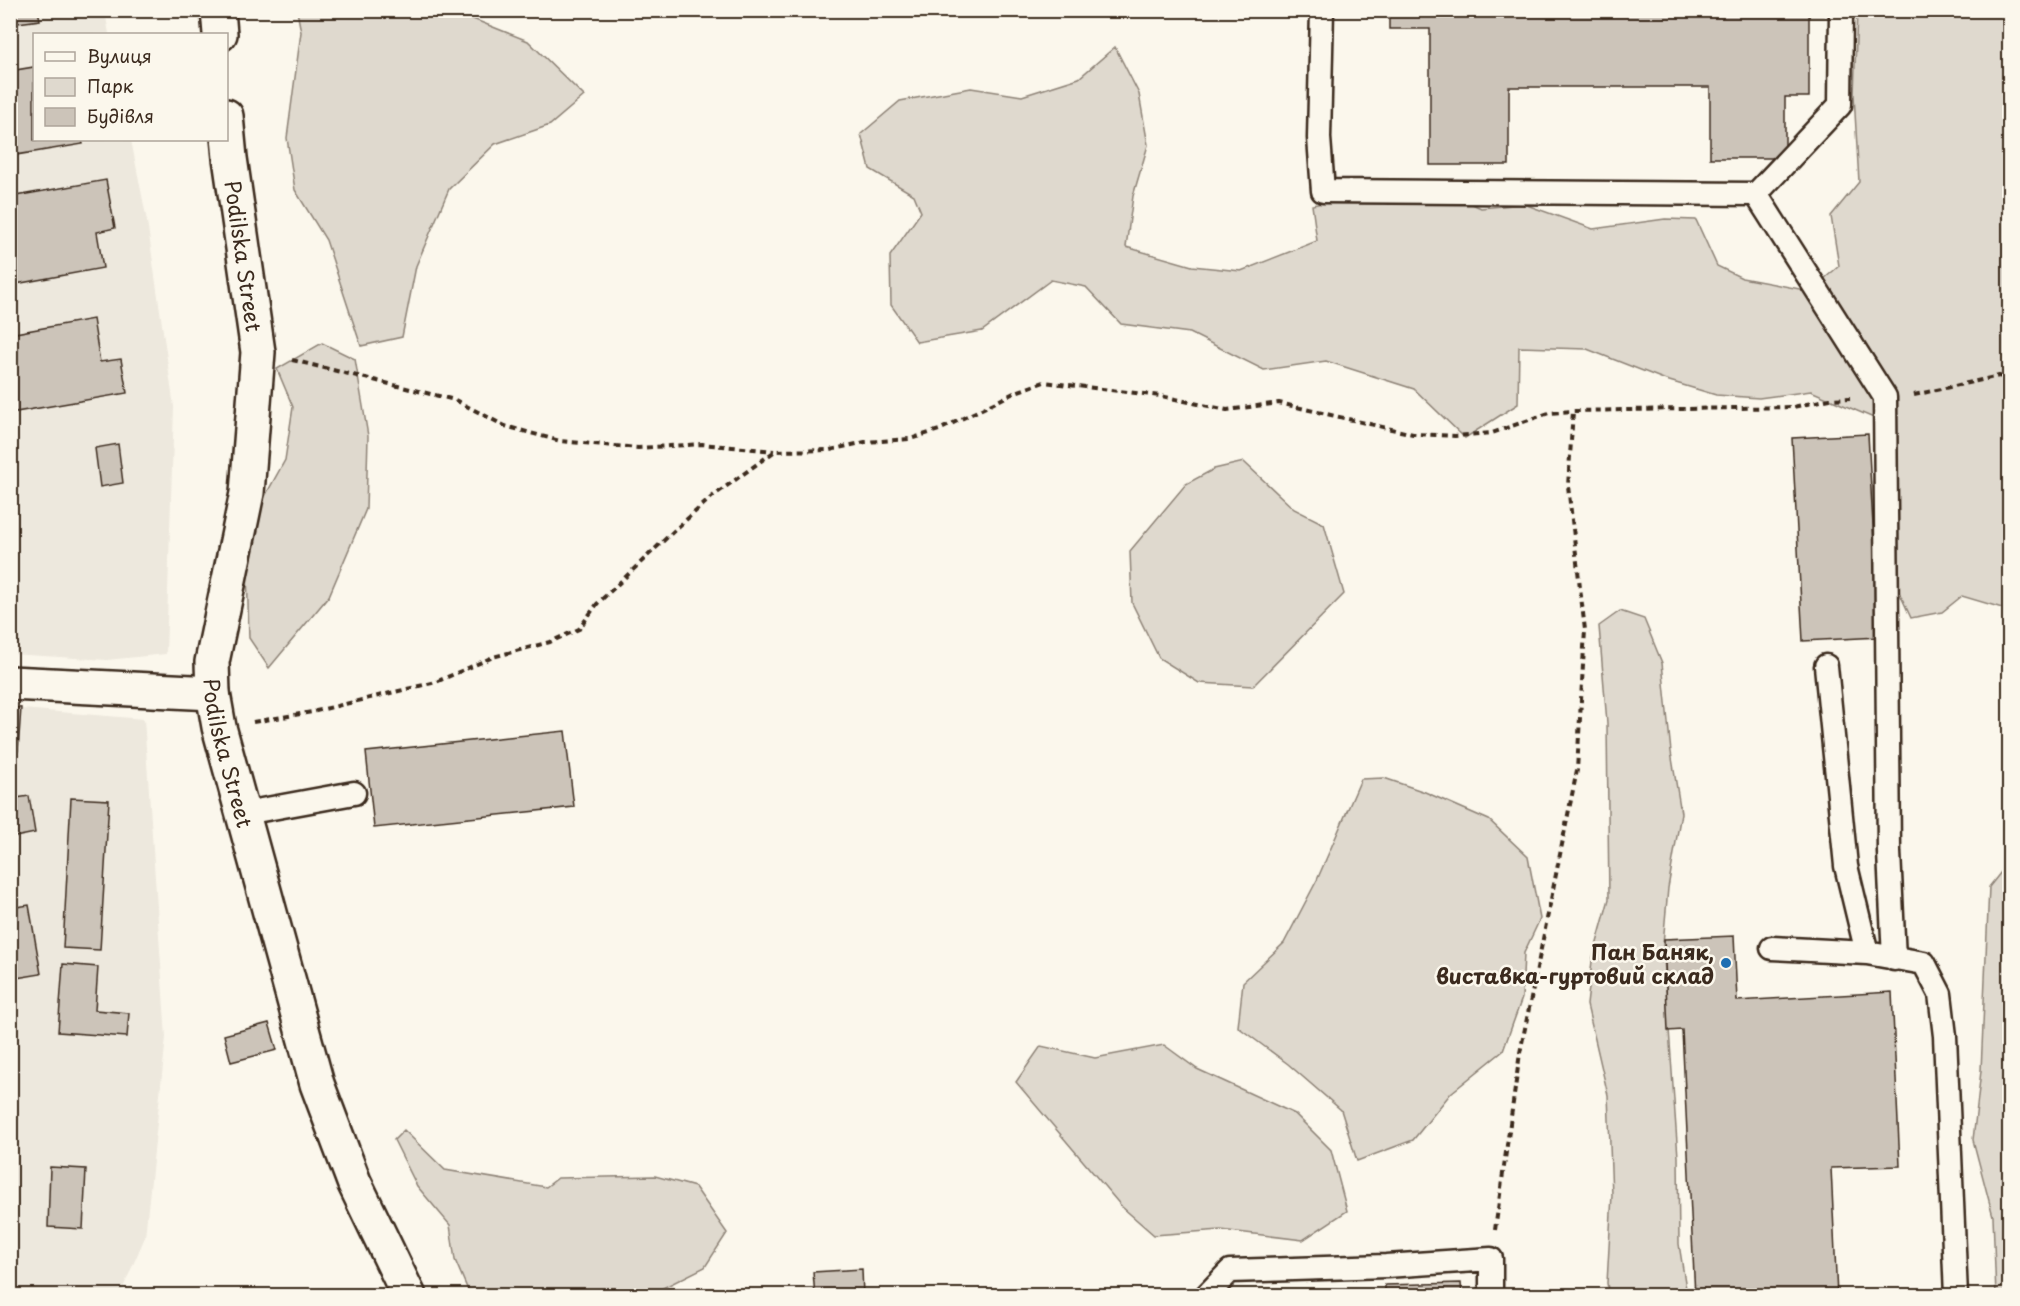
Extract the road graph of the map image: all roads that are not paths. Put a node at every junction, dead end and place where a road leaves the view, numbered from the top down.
1 (218, 10) edge
2 (1322, 10) edge
3 (1842, 10) edge
4 (220, 33) edge
5 (228, 137) edge
6 (1756, 194) junction
7 (1826, 666) dead end
8 (10, 683) edge
9 (213, 693) junction
10 (354, 794) dead end
11 (245, 813) junction
12 (1772, 948) dead end
13 (1867, 953) junction
14 (1894, 959) junction
15 (409, 1296) edge
16 (1206, 1296) edge
17 (1491, 1296) edge
18 (1956, 1296) edge

1 - 4 street
2 - 6 lane
3 - 6 lane
5 - 9 street, Podilska Street
6 - 14 lane
7 - 13 lane
8 - 9 street
9 - 11 street, Podilska Street
10 - 11 lane
11 - 15 street, Podilska Street
12 - 13 lane
13 - 14 lane
14 - 18 lane
16 - 17 lane

